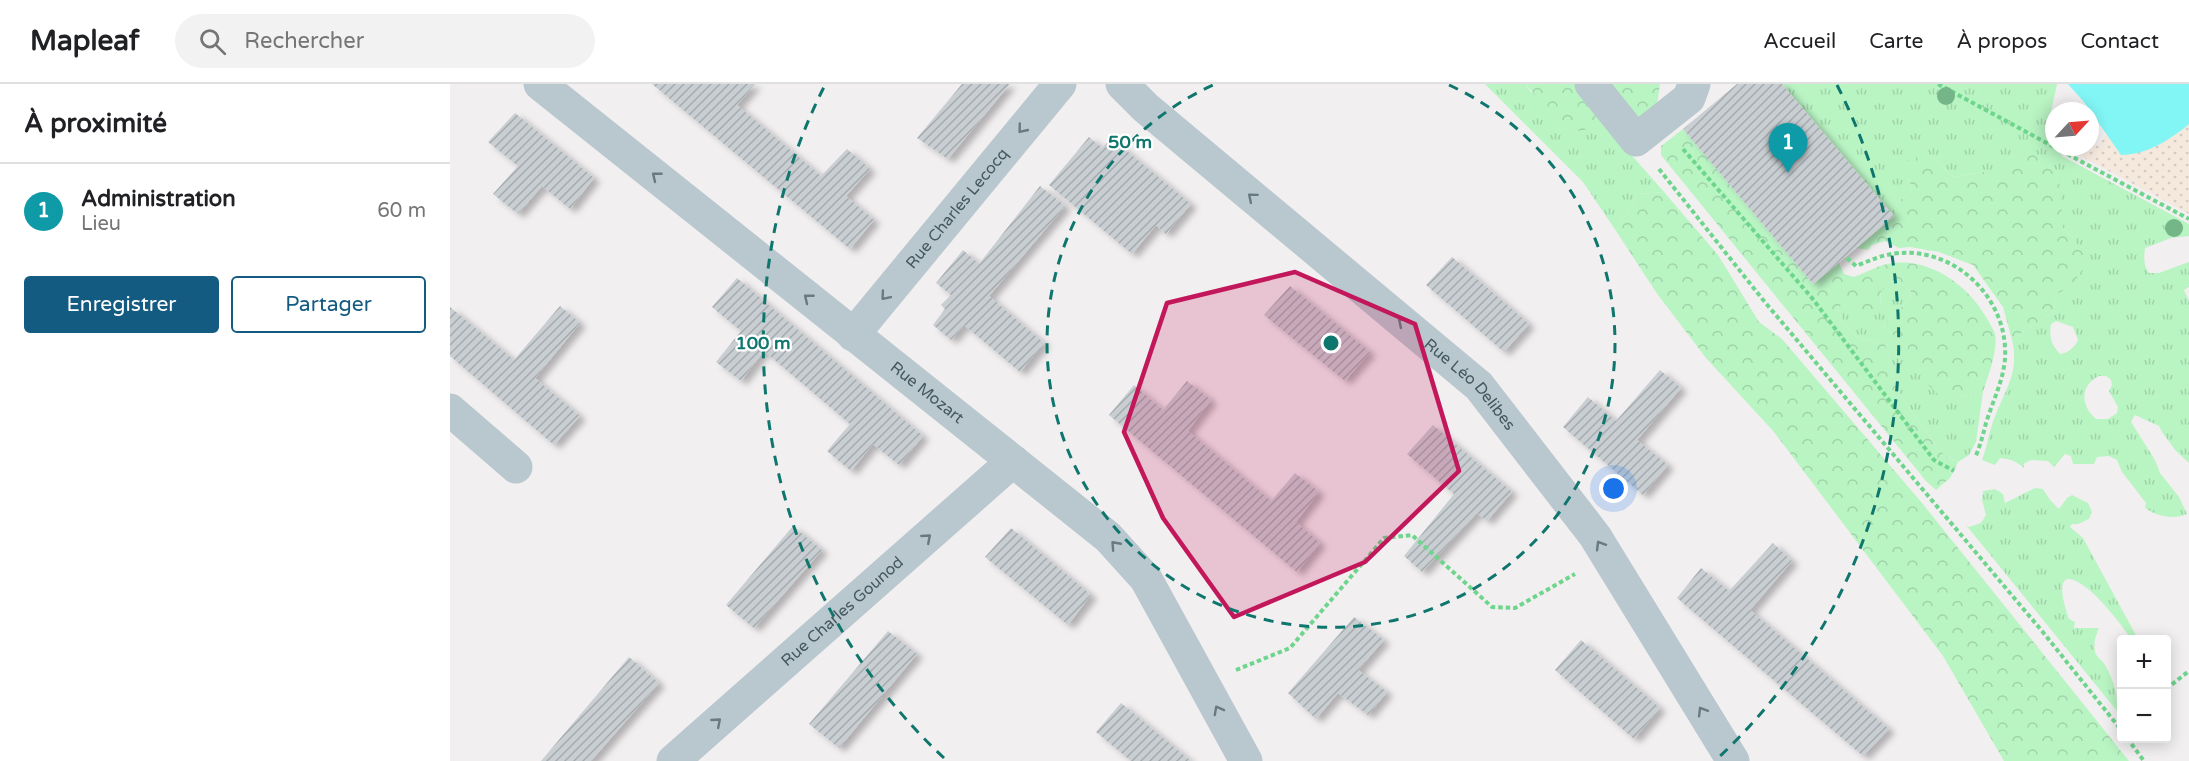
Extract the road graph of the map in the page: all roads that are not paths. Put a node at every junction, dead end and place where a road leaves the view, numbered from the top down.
1 (540, 84) edge
2 (1060, 84) edge
3 (1122, 84) edge
4 (1591, 84) edge
5 (1694, 84) edge
6 (854, 335) junction
7 (450, 410) edge
8 (1013, 461) junction
9 (516, 467) dead end
10 (673, 761) edge
11 (1246, 761) edge
12 (1733, 761) edge

6 -> 1 street, Rue Mozart
2 -> 6 street, Rue Charles Lecocq
12 -> 3 street, Rue Léo Delibes
4 - 5 street
6 - 8 street, Rue Mozart
7 - 9 street
10 -> 8 street, Rue Charles Gounod
11 -> 8 street, Rue Mozart

